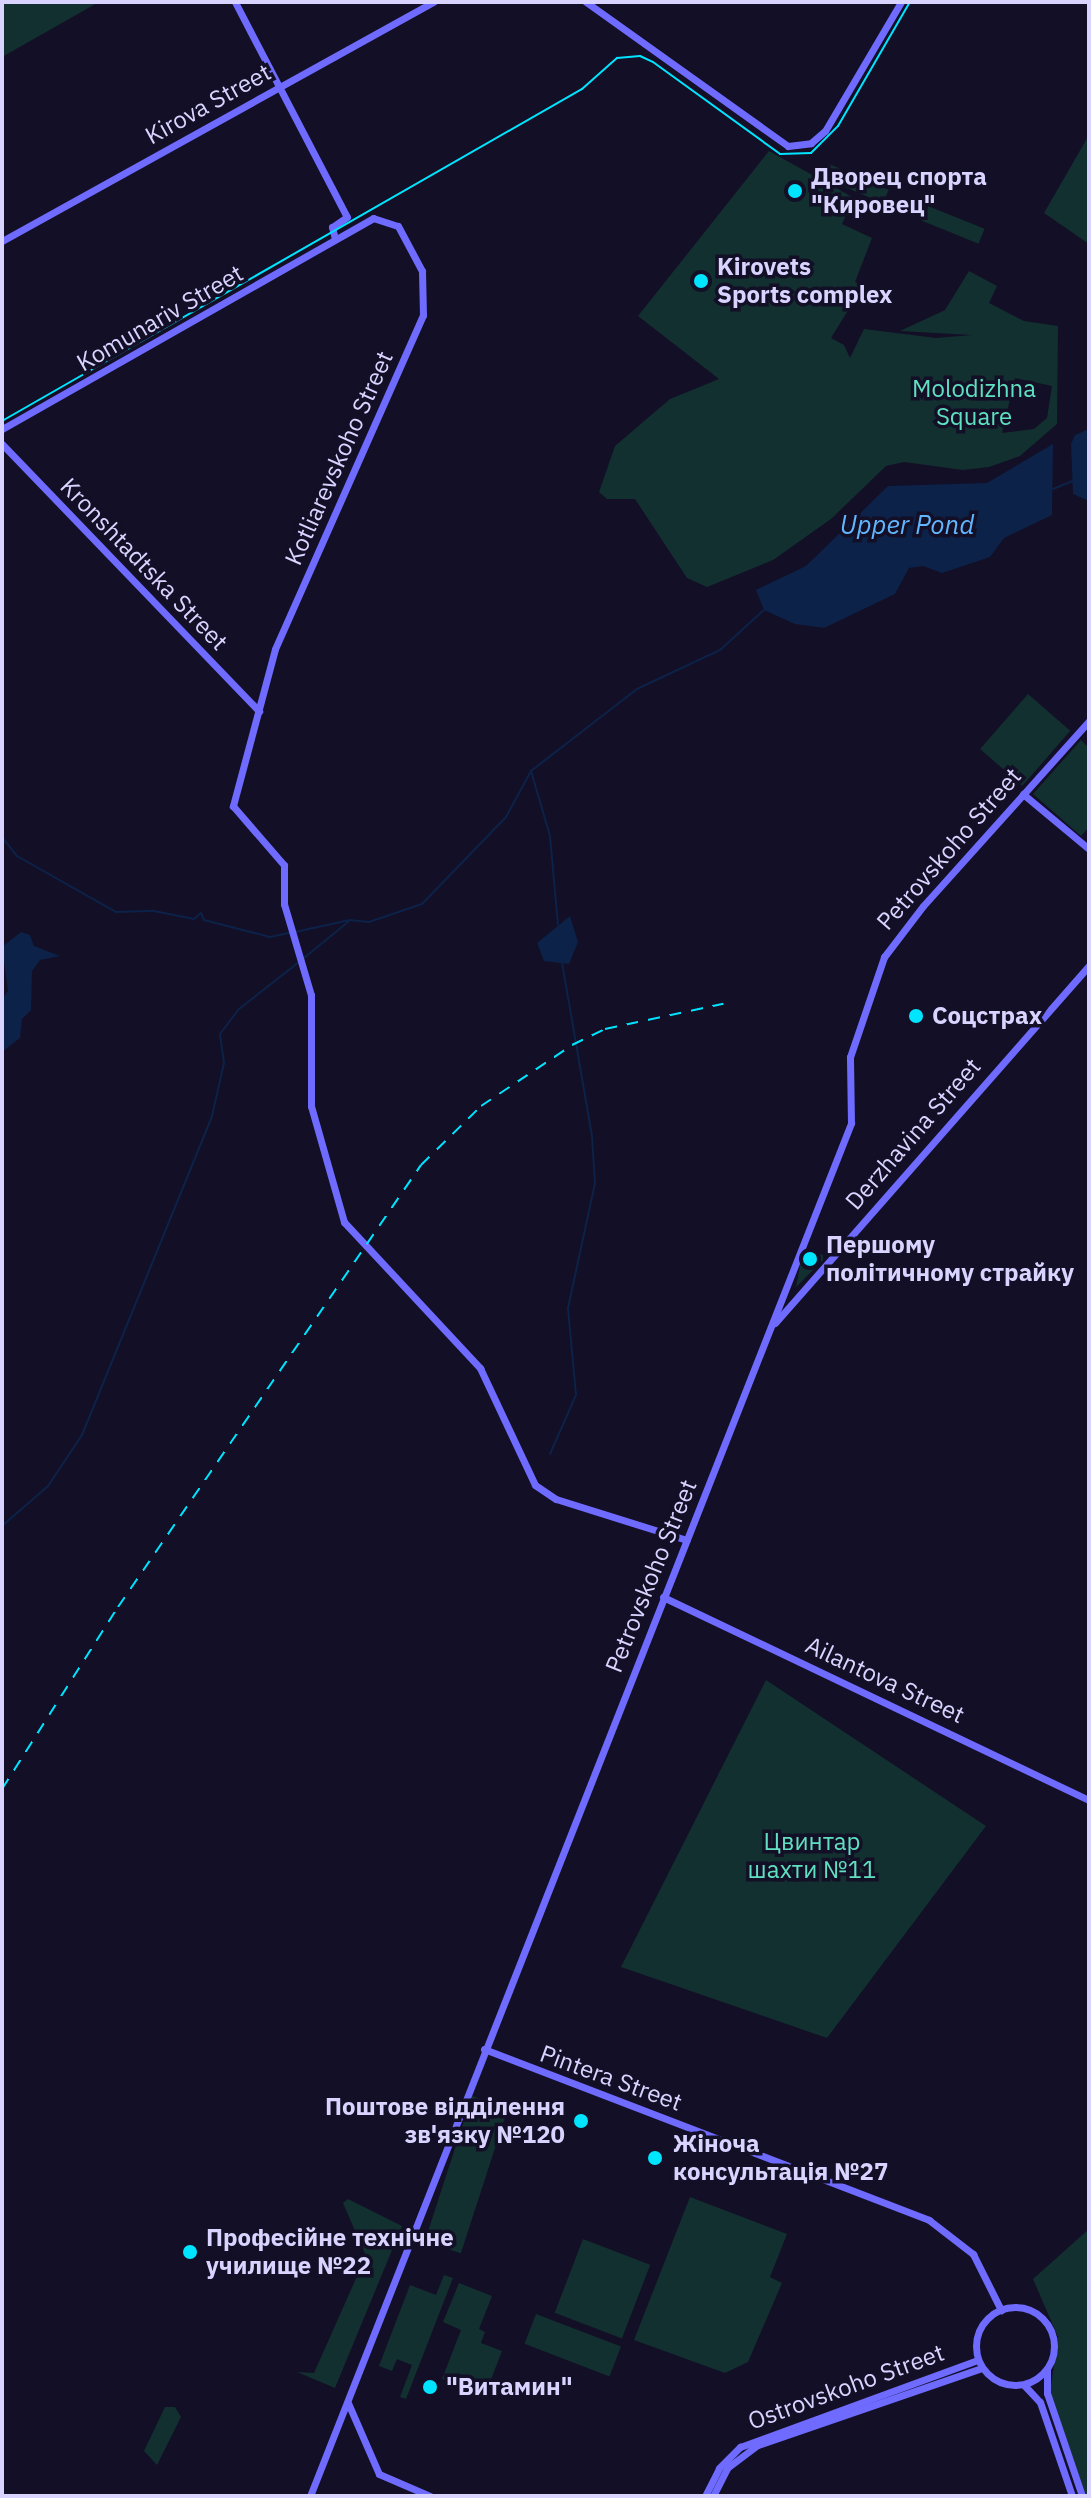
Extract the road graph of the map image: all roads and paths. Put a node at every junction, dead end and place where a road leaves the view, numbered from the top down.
1 (235, 2) edge
2 (434, 2) edge
3 (586, 2) edge
4 (901, 2) edge
5 (278, 88) junction
6 (335, 239) junction
7 (2, 241) edge
8 (2, 429) edge
9 (2, 444) edge
10 (259, 711) junction
11 (1089, 721) edge
12 (1023, 794) junction
13 (1089, 849) edge
14 (1089, 965) edge
15 (768, 1331) junction
16 (687, 1540) junction
17 (663, 1597) junction
18 (1089, 1800) edge
19 (484, 2049) junction
20 (1001, 2310) junction
21 (980, 2364) junction
22 (1048, 2367) junction
23 (1024, 2385) junction
24 (348, 2403) junction
25 (796, 2428) junction
26 (310, 2496) edge
27 (430, 2496) edge
28 (705, 2496) edge
29 (713, 2496) edge
30 (1072, 2496) edge
31 (1082, 2496) edge

1 - 5 street
2 - 5 street, Kirova Street
3 - 4 street
5 - 6 street
5 - 7 street, Kirova Street
6 - 8 street, Komunariv Street
6 - 10 street, Kotliarevskoho Street
9 - 10 street, Kronshtadtska Street
10 - 16 street, Kotliarevskoho Street
11 - 12 street, Petrovskoho Street
12 - 13 street
12 - 15 street, Petrovskoho Street
14 - 15 street, Derzhavina Street
15 - 16 street, Petrovskoho Street
16 - 17 street, Petrovskoho Street
17 - 18 street, Ailantova Street
17 - 19 street, Petrovskoho Street
19 - 20 street, Pintera Street
19 - 24 street, Petrovskoho Street
20 - 21 street
20 - 22 street
21 - 23 street
21 - 25 street, Ostrovskoho Street
22 - 23 street
22 - 31 street
23 - 30 street
24 - 26 street, Petrovskoho Street
24 - 27 street
25 - 28 street, Ostrovskoho Street
25 - 29 street, Ostrovskoho Street

